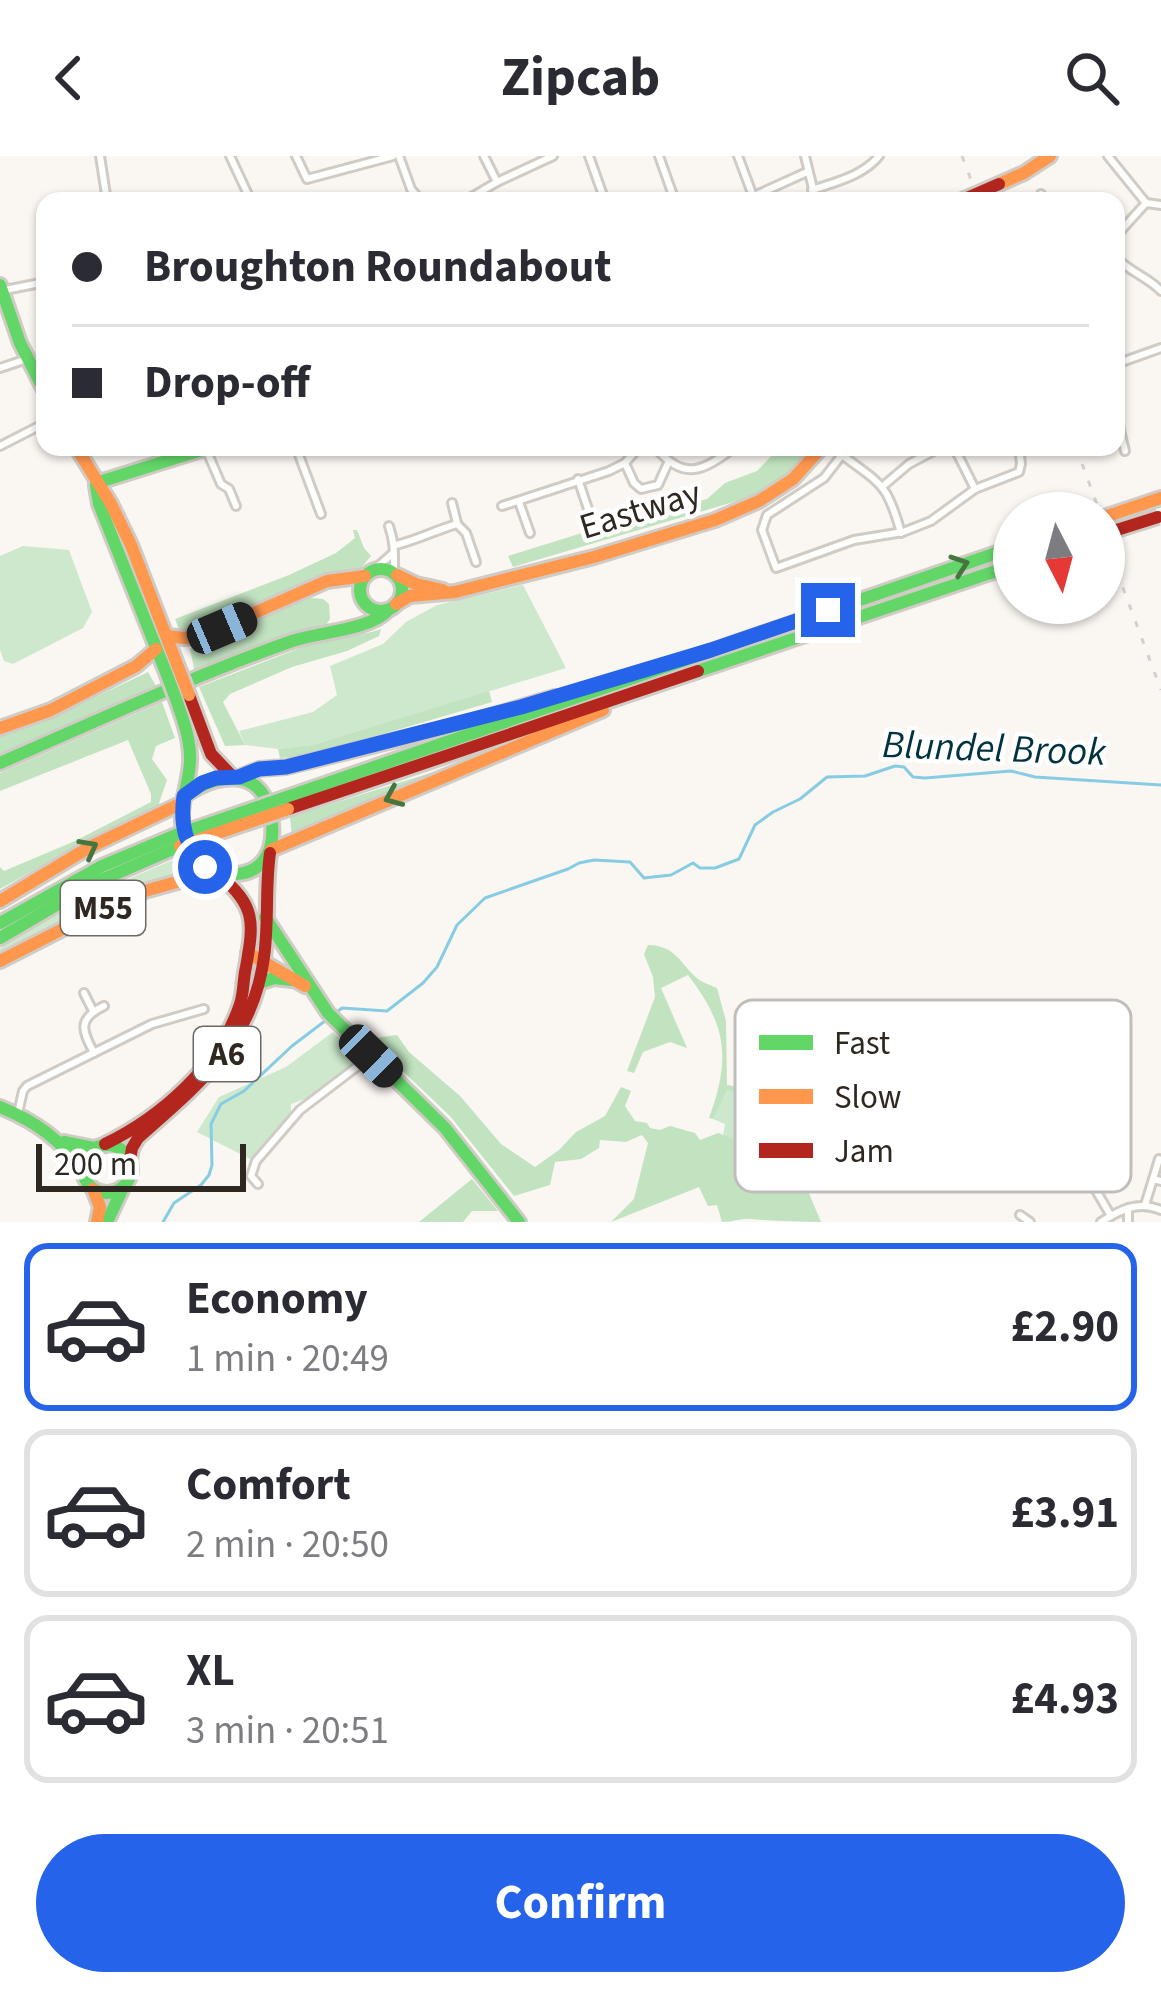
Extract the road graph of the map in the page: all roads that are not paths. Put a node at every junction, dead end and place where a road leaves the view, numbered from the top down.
1 (100, 156) edge
2 (230, 156) edge
3 (296, 156) edge
4 (396, 156) edge
5 (484, 156) edge
6 (553, 156) edge
7 (589, 156) edge
8 (659, 156) edge
9 (738, 156) edge
10 (805, 156) edge
11 (879, 156) edge
12 (1050, 156) edge
13 (1108, 156) edge
14 (807, 172) junction
15 (496, 182) junction
16 (812, 190) joint
17 (106, 192) edge
18 (247, 192) edge
19 (414, 192) edge
20 (480, 192) edge
21 (602, 192) edge
22 (672, 192) edge
23 (746, 192) edge
24 (763, 192) edge
25 (981, 192) edge
26 (1146, 203) junction
27 (1161, 205) edge
28 (1125, 226) edge
29 (1125, 266) edge
30 (36, 283) edge
31 (1, 288) edge
32 (1161, 291) edge
33 (1161, 348) edge
34 (27, 359) junction
35 (1125, 361) edge
36 (0, 368) edge
37 (36, 376) edge
38 (36, 428) edge
39 (0, 446) edge
40 (81, 456) edge
41 (182, 456) edge
42 (211, 456) edge
43 (299, 456) edge
44 (631, 456) edge
45 (662, 456) edge
46 (722, 456) edge
47 (814, 456) edge
48 (841, 456) edge
49 (851, 456) edge
50 (924, 456) edge
51 (959, 456) edge
52 (1020, 456) edge
53 (625, 463) junction
54 (668, 463) junction
55 (578, 479) junction
56 (95, 483) junction
57 (884, 486) junction
58 (976, 489) junction
59 (1157, 499) edge
60 (519, 502) junction
61 (232, 503) dead end
62 (452, 503) dead end
63 (502, 506) dead end
64 (1125, 510) edge
65 (321, 514) dead end
66 (1160, 516) edge
67 (592, 521) dead end
68 (457, 524) junction
69 (389, 526) dead end
70 (1125, 527) edge
71 (530, 533) dead end
72 (901, 533) junction
73 (394, 550) junction
74 (993, 554) edge
75 (476, 562) dead end
76 (993, 572) edge
77 (370, 573) junction
78 (395, 574) junction
79 (324, 581) junction
80 (455, 592) junction
81 (362, 600) junction
82 (392, 607) junction
83 (341, 630) junction
84 (167, 636) junction
85 (192, 638) junction
86 (156, 649) junction
87 (711, 650) junction
88 (175, 657) junction
89 (726, 661) junction
90 (140, 665) junction
91 (170, 672) junction
92 (183, 697) junction
93 (0, 728) edge
94 (0, 763) edge
95 (236, 776) junction
96 (183, 800) junction
97 (286, 803) junction
98 (178, 841) junction
99 (271, 852) junction
100 (216, 873) junction
101 (0, 901) edge
102 (265, 916) junction
103 (0, 919) edge
104 (0, 938) edge
105 (248, 953) junction
106 (0, 961) edge
107 (263, 961) junction
108 (259, 983) junction
109 (306, 987) junction
110 (84, 993) dead end
111 (104, 1006) dead end
112 (204, 1009) dead end
113 (93, 1011) junction
114 (94, 1053) junction
115 (371, 1056) junction
116 (0, 1107) edge
117 (18, 1113) junction
118 (58, 1139) junction
119 (100, 1146) junction
120 (1159, 1159) edge
121 (130, 1160) junction
122 (83, 1172) junction
123 (1157, 1180) edge
124 (258, 1184) dead end
125 (125, 1185) junction
126 (93, 1189) junction
127 (1097, 1192) edge
128 (1145, 1205) junction
129 (1128, 1208) junction
130 (1161, 1210) edge
131 (1020, 1215) dead end
132 (1111, 1216) junction
133 (97, 1222) edge
134 (107, 1222) edge
135 (520, 1222) edge
136 (1030, 1222) edge
137 (1101, 1222) edge
138 (1128, 1222) edge

1 - 17 street
2 - 18 street
3 - 4 street
4 - 19 street
5 - 15 street
6 - 15 street
7 - 21 street
8 - 22 street
9 - 23 street
10 - 14 street
11 - 16 street
12 - 25 main road, bridge
13 - 26 street
14 - 16 street
14 - 24 street
15 - 20 street
26 - 27 street
26 - 28 street
29 - 32 street
30 - 31 street
31 - 34 main road
33 - 35 street
34 - 36 street
34 - 37 main road
38 - 39 street
40 - 56 main road, A6
41 - 56 main road
42 - 61 street
43 - 65 street
44 - 53 street
45 - 54 street
46 - 54 street
47 - 80 main road, Eastway
48 - 72 street
49 - 57 street
50 - 57 street
51 - 58 street
52 - 58 street
53 - 54 street
53 - 55 street
55 - 60 street
55 - 67 street
56 - 84 main road, A6
56 - 86 main road, A6
57 - 72 street
58 - 72 street
59 - 64 main road
60 - 63 street
60 - 71 street
62 - 68 street
66 - 70 main road, bridge
68 - 73 street
68 - 75 street
69 - 73 street
73 - 77 street
73 - 78 street
87 -> 74 main road, M55
76 - 89 main road, M55
77 - 78 main road
77 - 79 main road
77 - 81 main road
78 - 80 main road
78 - 82 main road
79 - 81 main road
79 - 85 main road
80 - 82 main road, Eastway
81 - 82 main road
81 - 83 main road
82 - 83 main road, Eastway
83 - 94 main road, Eastway
84 - 85 main road
84 - 88 main road, A6
85 - 88 main road
86 - 90 main road
86 - 91 main road, A6
87 - 95 main road, M55
87 - 97 main road, M55
88 - 91 main road, A6
89 - 97 main road, M55
89 -> 99 main road, M55
90 - 91 main road
90 - 93 main road
91 - 92 main road, A6, bridge
92 - 95 main road, A6
92 - 96 main road, A6
95 - 96 main road
95 - 99 main road, A6
96 - 100 main road, A6
101 -> 96 main road, M55
97 - 98 main road, M55, bridge
98 - 103 main road, M55
98 - 104 main road, M55
99 - 100 main road
99 - 102 main road, A6
100 - 105 main road, A6
100 - 106 main road, M55
102 - 107 main road, A6
102 - 109 main road
105 - 107 main road
105 - 119 main road, A6
107 - 108 main road, A6
107 - 109 main road
108 - 109 main road
108 - 121 main road, A6
109 - 115 main road
110 - 113 street
111 - 113 street
112 - 114 street
113 - 114 street
114 - 117 street
115 - 124 street
115 - 135 main road
116 - 117 main road
117 - 118 main road
118 - 119 main road
118 - 122 main road
119 - 121 main road
119 - 122 main road
120 - 123 street
121 - 125 main road, A6
122 - 126 main road
123 - 128 street
125 - 126 main road
125 - 134 main road, A6
126 - 133 main road
127 - 132 street
128 - 129 street
128 - 130 street
129 - 132 street
129 - 138 street
131 - 136 street
132 - 137 street

